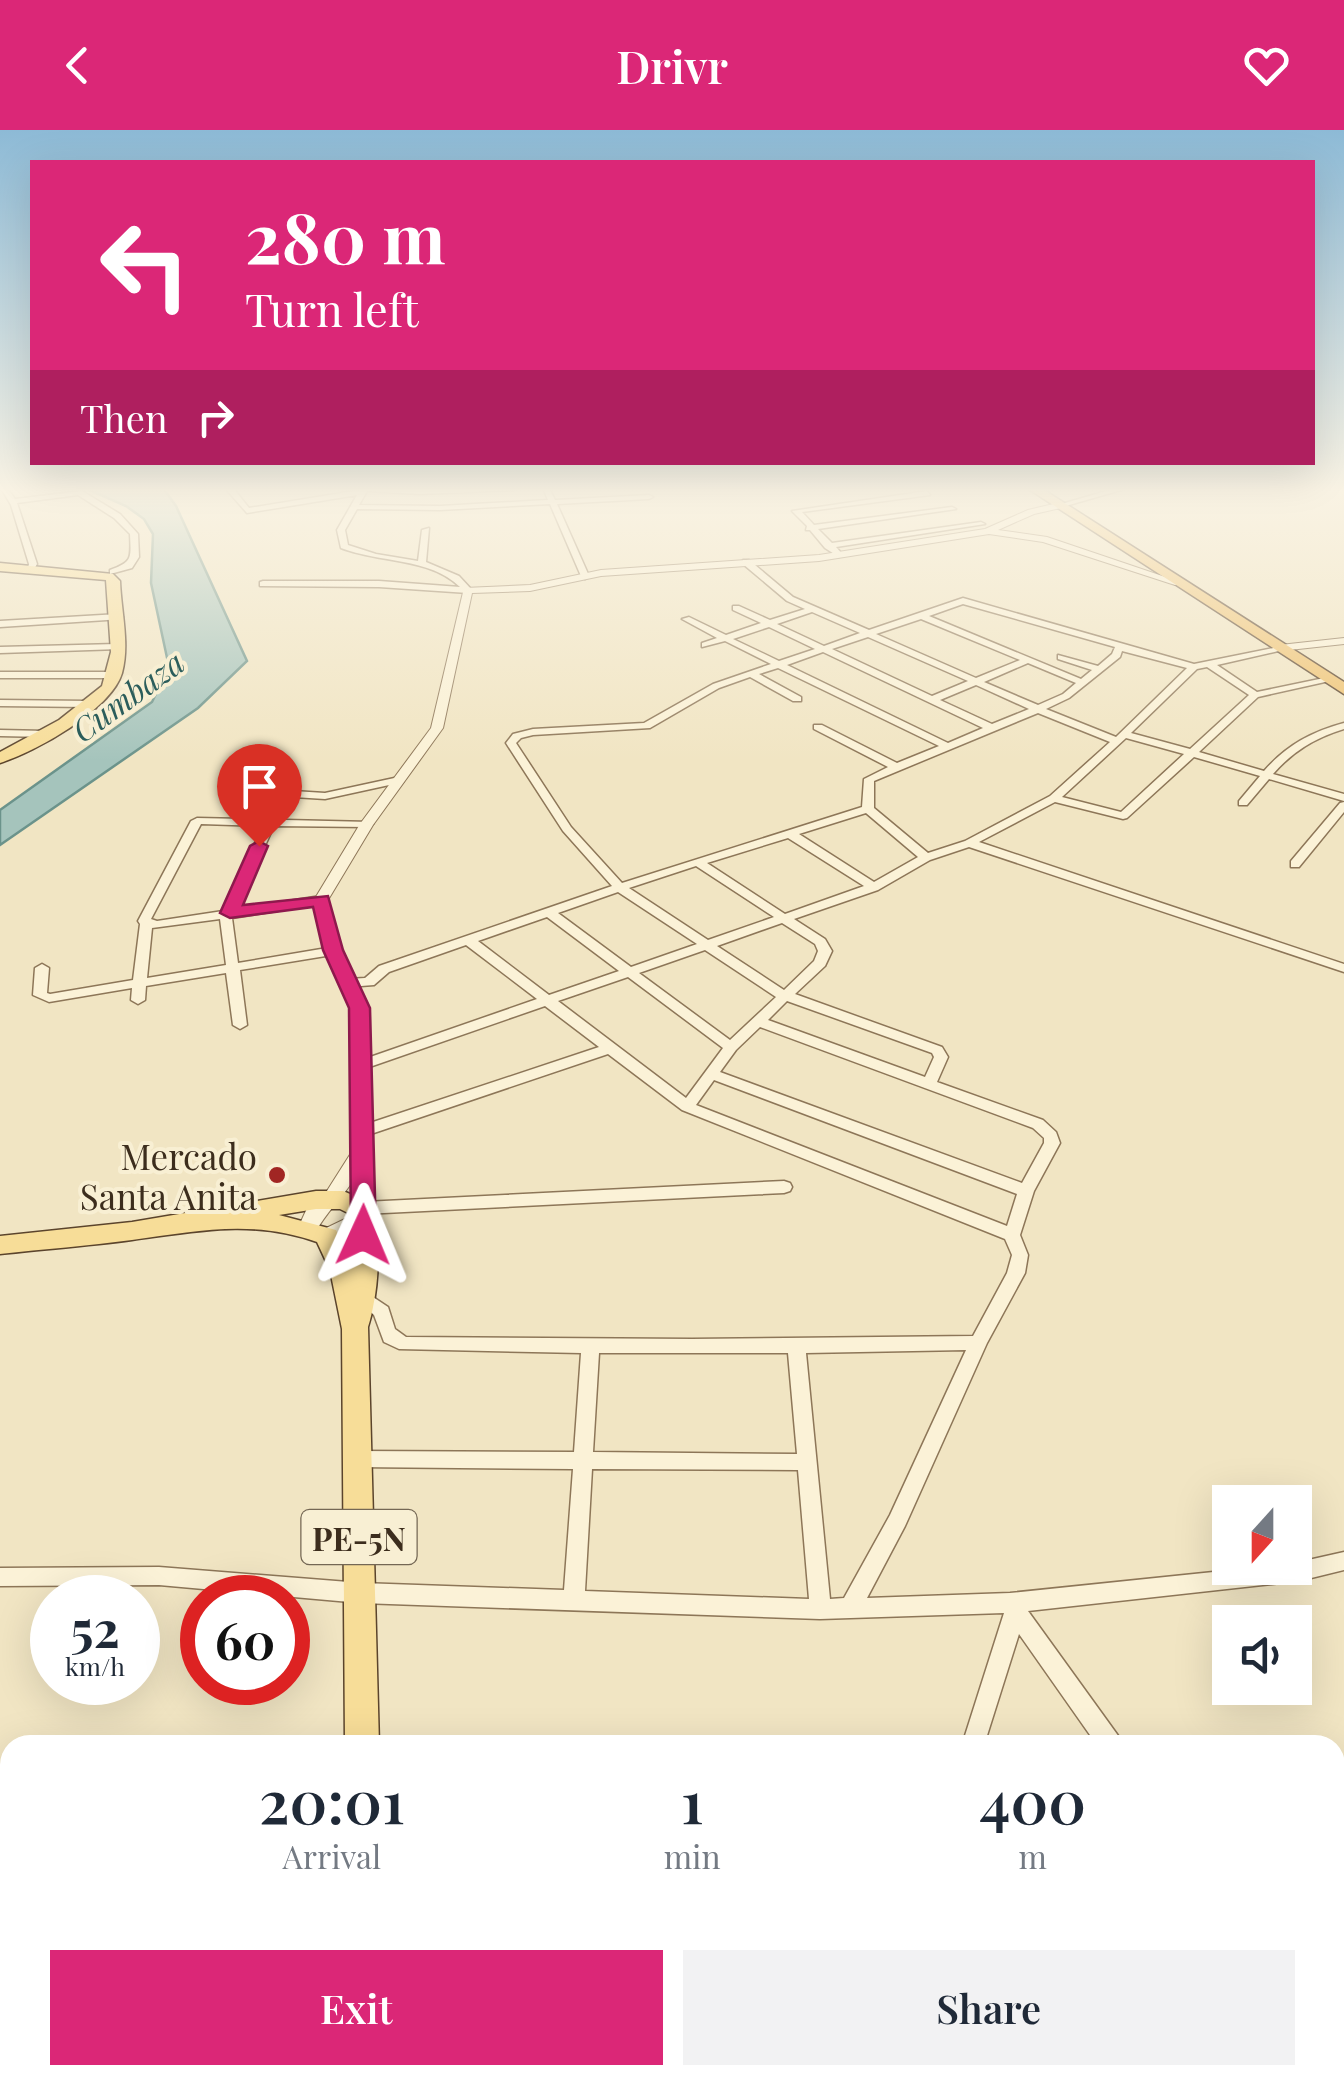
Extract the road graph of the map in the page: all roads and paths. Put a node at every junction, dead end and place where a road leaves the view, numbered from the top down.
1 (113, 579) edge
2 (122, 579) edge
3 (457, 579) edge
4 (570, 579) edge
5 (764, 579) edge
6 (1167, 579) edge
7 (1172, 579) edge
8 (1178, 583) junction
9 (263, 584) dead end
10 (468, 590) junction
11 (736, 608) dead end
12 (117, 610) junction
13 (813, 610) junction
14 (922, 616) junction
15 (686, 619) dead end
16 (0, 624) edge
17 (767, 624) junction
18 (870, 634) junction
19 (723, 639) junction
20 (1344, 641) edge
21 (704, 645) dead end
22 (117, 647) junction
23 (1125, 648) junction
24 (1280, 648) junction
25 (825, 649) junction
26 (0, 650) edge
27 (1060, 657) dead end
28 (1028, 660) junction
29 (1208, 663) junction
30 (777, 666) junction
31 (1194, 668) junction
32 (1100, 670) junction
33 (751, 674) junction
34 (0, 675) edge
35 (114, 675) junction
36 (1329, 680) junction
37 (978, 682) junction
38 (1081, 682) junction
39 (1344, 689) edge
40 (1254, 695) junction
41 (797, 699) dead end
42 (931, 700) junction
43 (0, 703) edge
44 (89, 704) junction
45 (1038, 709) junction
46 (1344, 726) edge
47 (818, 727) dead end
48 (992, 728) junction
49 (0, 733) edge
50 (46, 734) junction
51 (1121, 738) junction
52 (946, 746) junction
53 (1192, 754) junction
54 (0, 758) edge
55 (896, 767) junction
56 (1267, 776) junction
57 (399, 780) junction
58 (229, 790) dead end
59 (1054, 798) junction
60 (1344, 802) edge
61 (1242, 803) dead end
62 (868, 808) junction
63 (270, 822) junction
64 (367, 824) junction
65 (790, 833) junction
66 (969, 843) junction
67 (926, 857) junction
68 (698, 862) junction
69 (1296, 864) dead end
70 (874, 887) junction
71 (620, 888) junction
72 (321, 900) junction
73 (548, 912) junction
74 (230, 913) junction
75 (786, 920) junction
76 (146, 924) junction
77 (467, 940) junction
78 (712, 946) junction
79 (333, 950) junction
80 (235, 967) junction
81 (42, 968) dead end
82 (1344, 968) edge
83 (632, 972) junction
84 (137, 982) junction
85 (348, 983) junction
86 (783, 995) junction
87 (138, 1000) dead end
88 (548, 1002) junction
89 (757, 1021) junction
90 (240, 1025) dead end
91 (731, 1048) junction
92 (608, 1050) junction
93 (358, 1066) junction
94 (710, 1072) junction
95 (929, 1084) junction
96 (686, 1107) junction
97 (360, 1132) junction
98 (360, 1153) junction
99 (784, 1187) dead end
100 (1026, 1192) junction
101 (332, 1198) junction
102 (362, 1212) junction
103 (212, 1218) junction
104 (318, 1232) junction
105 (1012, 1236) junction
106 (0, 1245) edge
107 (364, 1298) junction
108 (354, 1328) junction
109 (978, 1343) junction
110 (590, 1347) junction
111 (798, 1348) junction
112 (356, 1459) junction
113 (586, 1460) junction
114 (808, 1462) junction
115 (1344, 1562) edge
116 (0, 1576) edge
117 (361, 1593) junction
118 (574, 1601) junction
119 (850, 1607) junction
120 (1012, 1608) junction
121 (820, 1609) junction
122 (362, 1735) edge
123 (976, 1735) edge
124 (1104, 1735) edge

1 - 12 main road
2 - 12 main road
3 - 10 street
4 - 10 street
5 - 13 street
6 - 8 street
7 - 8 highway
8 - 24 highway
9 - 10 street
10 - 57 street
11 - 17 street
12 - 16 street
12 - 22 main road
13 - 17 street
13 - 18 street
14 - 18 street
14 - 23 street
14 - 28 street
15 - 19 street
17 - 19 street
17 - 25 street
18 - 25 street
18 - 37 street
19 - 21 street
19 - 30 street
20 - 24 street
22 - 26 street
22 - 35 main road
23 - 31 street
23 - 32 street
24 - 29 street
24 - 36 highway
25 - 30 street
25 - 42 street
27 - 32 street
28 - 37 street
28 - 38 street
29 - 31 street
29 - 40 street
30 - 33 street
30 - 52 street
31 - 51 street
32 - 38 street
33 - 41 street
33 - 71 street
34 - 35 street
35 - 44 main road
36 - 39 highway
36 - 40 street
37 - 42 street
37 - 45 street
38 - 45 street
40 - 53 street
42 - 48 street
43 - 44 street
44 - 50 main road
45 - 48 street
45 - 51 street
46 - 56 street
47 - 55 street
48 - 52 street
49 - 50 street
50 - 54 main road
51 - 53 street
51 - 59 street
52 - 55 street
53 - 56 street
53 - 59 street
55 - 62 street
56 - 60 street
56 - 61 street
57 - 58 street
57 - 64 street
59 - 66 street
60 - 69 street
62 - 65 street
62 - 67 street
63 - 64 street
63 - 74 street
63 - 76 street
64 - 72 street
65 - 68 street
65 - 70 street
66 - 67 street
66 - 82 street
67 - 70 street
68 - 71 street
68 - 75 street
70 - 75 street
71 - 73 street
71 - 78 street
72 - 74 street
72 - 79 street
73 - 77 street
73 - 83 street
74 - 76 street
74 - 80 street
75 - 78 street
75 - 86 street
76 - 84 street
77 - 85 street
77 - 88 street
78 - 83 street
78 - 86 street
79 - 80 street
79 - 85 street
80 - 84 street
80 - 90 street
81 - 84 street
83 - 88 street
83 - 91 street
84 - 87 street
85 - 93 street
86 - 89 street
86 - 95 street
88 - 92 street
88 - 93 street
89 - 91 street
89 - 95 street
91 - 94 street
92 - 96 street
92 - 97 street
93 - 97 street
94 - 96 street
94 - 100 street
95 - 100 street
96 - 105 street
97 - 98 street
98 - 101 street
98 - 102 street
99 - 102 street
100 - 105 street
101 - 102 main road
101 - 103 main road
101 - 104 street
102 - 104 street
102 - 107 main road, PE-5N
103 - 104 main road
103 - 106 main road
104 - 108 main road, PE-5N
105 - 109 street
107 - 108 main road, PE-5N
107 - 110 street
108 - 112 main road, PE-5N
109 - 111 street
109 - 119 street
110 - 111 street
110 - 113 street
111 - 114 street
112 - 113 street
112 - 117 main road, PE-5N
113 - 114 street
113 - 118 street
114 - 121 street
115 - 120 street
116 - 117 street
117 - 118 street
117 - 122 main road, PE-5N
118 - 121 street
119 - 120 street
119 - 121 street
120 - 123 street
120 - 124 street

